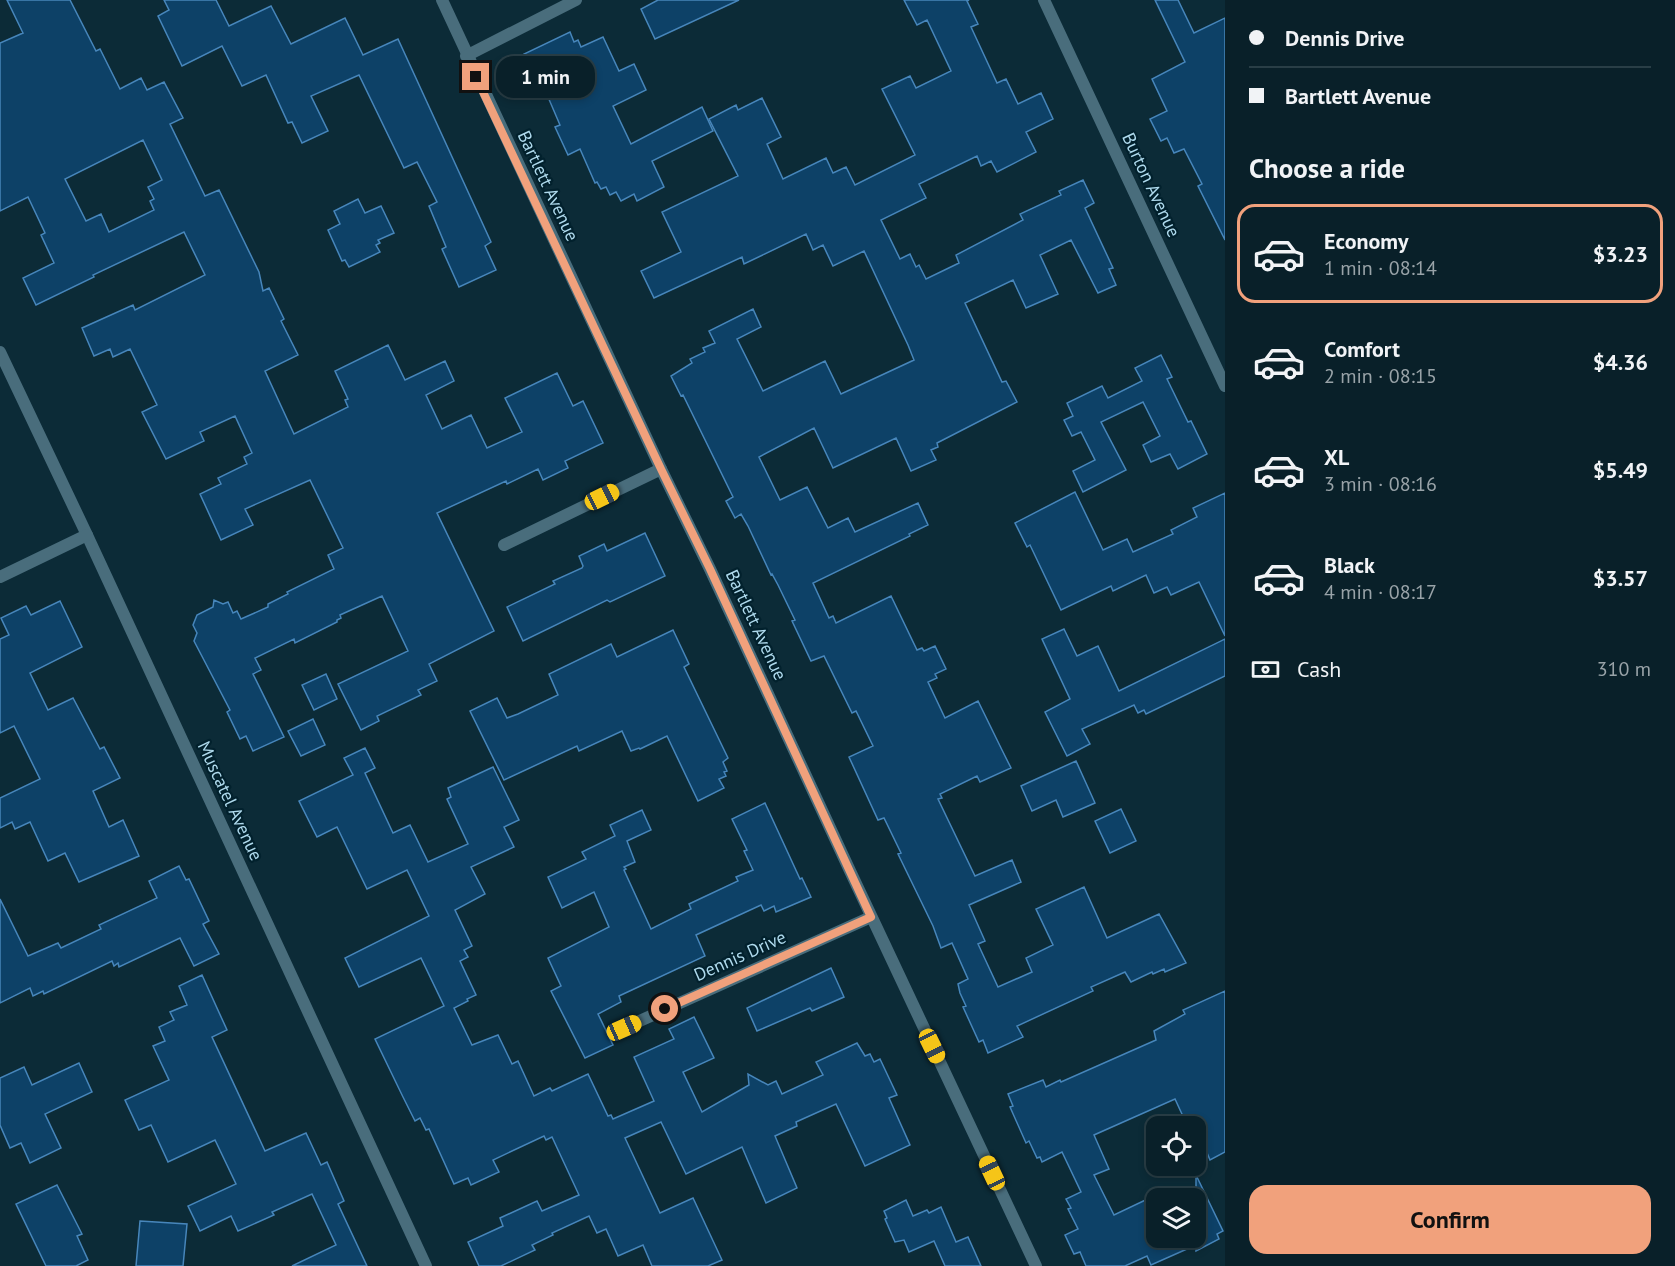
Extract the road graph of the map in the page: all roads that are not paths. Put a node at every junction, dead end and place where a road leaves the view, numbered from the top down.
1 (442, 0) edge
2 (576, 0) edge
3 (1044, 0) edge
4 (466, 56) junction
5 (0, 352) edge
6 (1225, 386) edge
7 (661, 469) junction
8 (87, 535) junction
9 (504, 545) dead end
10 (0, 577) edge
11 (871, 917) junction
12 (624, 1028) dead end
13 (426, 1266) edge
14 (1036, 1266) edge

1 - 4 street, Bartlett Avenue
2 - 4 street
3 - 6 street, Burton Avenue
4 - 7 street, Bartlett Avenue
5 - 8 street, Muscatel Avenue
7 - 9 street
7 - 11 street, Bartlett Avenue
8 - 10 street
8 - 13 street, Muscatel Avenue
11 - 12 street, Dennis Drive
11 - 14 street, Bartlett Avenue

